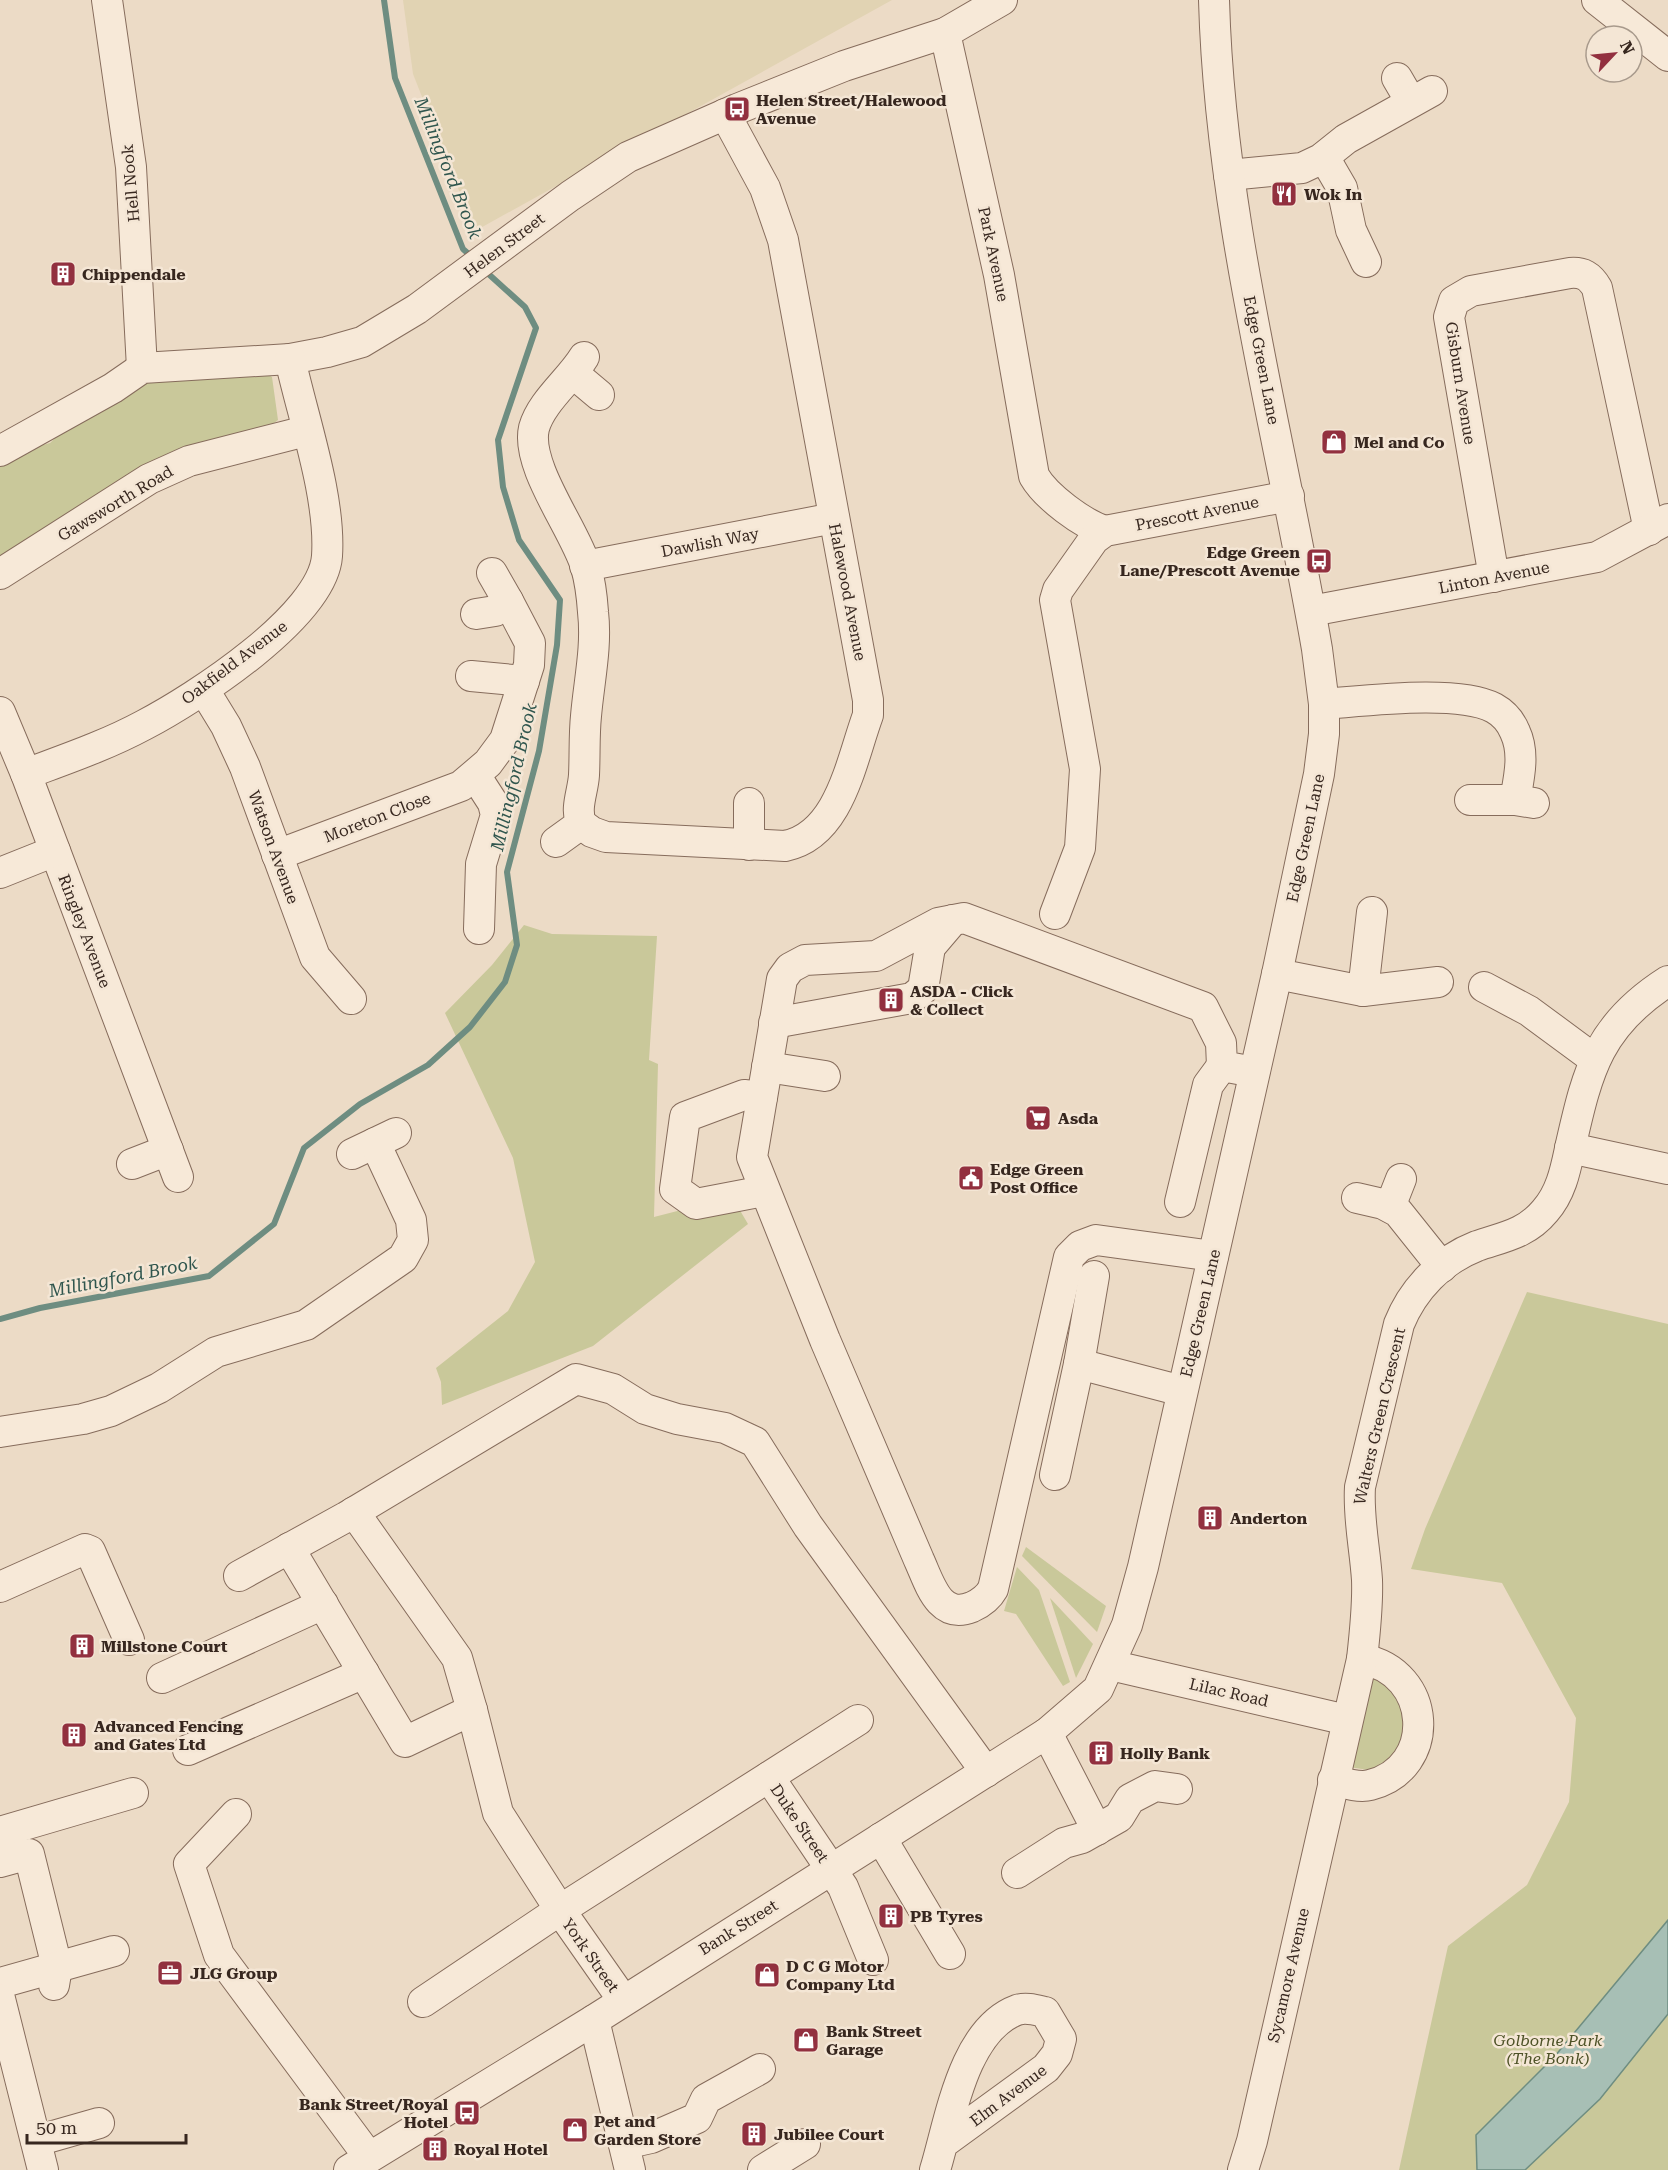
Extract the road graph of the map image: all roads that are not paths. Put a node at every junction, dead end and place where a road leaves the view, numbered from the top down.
1 (106, 0) edge
2 (1002, 0) edge
3 (1214, 0) edge
4 (1597, 0) edge
5 (945, 33) junction
6 (1668, 56) edge
7 (1413, 90) dead end
8 (725, 114) junction
9 (1324, 157) junction
10 (1229, 175) junction
11 (1366, 262) dead end
12 (290, 359) junction
13 (142, 368) junction
14 (599, 395) dead end
15 (306, 431) junction
16 (0, 451) edge
17 (1289, 496) junction
18 (834, 518) junction
19 (1658, 524) edge
20 (1105, 531) junction
21 (585, 566) junction
22 (492, 573) dead end
23 (0, 574) edge
24 (1494, 577) junction
25 (508, 601) junction
26 (1311, 611) junction
27 (476, 615) dead end
28 (471, 676) dead end
29 (524, 681) junction
30 (204, 690) junction
31 (1324, 704) junction
32 (0, 712) edge
33 (482, 769) junction
34 (26, 774) junction
35 (1470, 800) dead end
36 (749, 803) dead end
37 (581, 824) junction
38 (556, 842) dead end
39 (749, 845) junction
40 (55, 851) junction
41 (277, 855) junction
42 (0, 873) edge
43 (1372, 912) dead end
44 (1055, 914) dead end
45 (953, 920) junction
46 (479, 929) dead end
47 (1277, 974) junction
48 (1668, 981) edge
49 (1438, 982) dead end
50 (1484, 987) dead end
51 (1363, 992) junction
52 (351, 999) dead end
53 (774, 1023) junction
54 (1594, 1059) junction
55 (1222, 1066) junction
56 (767, 1067) junction
57 (1254, 1072) junction
58 (825, 1076) dead end
59 (762, 1097) junction
60 (375, 1143) dead end
61 (1570, 1148) junction
62 (132, 1164) dead end
63 (1668, 1169) edge
64 (1401, 1179) dead end
65 (764, 1191) junction
66 (1357, 1198) dead end
67 (1180, 1202) dead end
68 (1390, 1207) junction
69 (1213, 1256) junction
70 (1442, 1267) junction
71 (1094, 1276) dead end
72 (1079, 1364) junction
73 (1182, 1391) junction
74 (0, 1432) edge
75 (1055, 1475) dead end
76 (354, 1512) junction
77 (289, 1548) junction
78 (238, 1576) dead end
79 (0, 1587) edge
80 (322, 1604) junction
81 (129, 1640) dead end
82 (1362, 1659) junction
83 (1110, 1665) junction
84 (364, 1673) junction
85 (162, 1678) dead end
86 (472, 1710) junction
87 (858, 1720) dead end
88 (1347, 1720) junction
89 (1047, 1733) junction
90 (188, 1750) dead end
91 (986, 1772) junction
92 (769, 1777) junction
93 (1333, 1780) junction
94 (1177, 1788) dead end
95 (132, 1793) dead end
96 (236, 1814) dead end
97 (1097, 1830) junction
98 (0, 1832) edge
99 (881, 1838) junction
100 (0, 1862) edge
101 (830, 1868) junction
102 (1017, 1873) dead end
103 (560, 1910) junction
104 (114, 1951) dead end
105 (950, 1954) dead end
106 (873, 1960) dead end
107 (56, 1976) junction
108 (0, 1983) edge
109 (0, 2000) edge
110 (623, 2000) junction
111 (423, 2002) dead end
112 (594, 2020) junction
113 (760, 2069) dead end
114 (99, 2123) dead end
115 (36, 2141) junction
116 (805, 2144) dead end
117 (627, 2157) edge
118 (939, 2157) edge
119 (359, 2163) edge
120 (43, 2170) edge
121 (763, 2170) edge
122 (1242, 2170) edge

1 - 13 street, Hell Nook
2 - 5 street, Helen Street
3 - 10 street, Edge Green Lane
4 - 6 street
5 - 8 street, Helen Street
5 - 20 street, Park Avenue
7 - 9 street
8 - 12 street, Helen Street
8 - 18 street, Halewood Avenue
9 - 10 street
9 - 11 street
10 - 17 street, Edge Green Lane
12 - 13 street, Helen Street
12 - 15 street, Oakfield Avenue
13 - 16 street
14 - 21 street
15 - 23 street, Gawsworth Road
15 - 30 street, Oakfield Avenue
17 - 20 street, Prescott Avenue
17 - 26 street, Edge Green Lane
18 - 21 street, Dawlish Way
18 - 39 street, Halewood Avenue
19 - 24 street, Linton Avenue
19 - 24 street, Gisburn Avenue
20 - 44 street
21 - 37 street
22 - 25 street
24 - 26 street, Linton Avenue
25 - 27 street
25 - 29 street
26 - 31 street, Edge Green Lane
28 - 29 street
29 - 33 street
30 - 34 street, Oakfield Avenue
30 - 41 street, Watson Avenue
31 - 35 street
31 - 47 street, Edge Green Lane
32 - 34 street, Ringley Avenue
33 - 41 street, Moreton Close
33 - 46 street
34 - 40 street, Ringley Avenue
36 - 39 street
37 - 38 street
37 - 39 street, Halewood Avenue
40 - 42 street
40 - 62 street, Ringley Avenue
41 - 52 street, Watson Avenue
43 - 51 street
45 - 53 street
45 - 53 street
45 - 55 street
47 - 51 street
47 - 57 street, Edge Green Lane
48 - 54 street, Walters Green Crescent
49 - 51 street
50 - 54 street
53 - 56 street
54 - 61 street, Walters Green Crescent
55 - 57 street
55 - 67 street
56 - 58 street
56 - 59 street
57 - 69 street, Edge Green Lane
59 - 65 street
59 - 65 street
60 - 74 street
61 - 63 street
61 - 70 street, Walters Green Crescent
64 - 68 street
65 - 69 street
66 - 68 street
68 - 70 street
69 - 73 street, Edge Green Lane
70 - 82 street, Walters Green Crescent
71 - 72 street
72 - 73 street
72 - 75 street
73 - 83 street, Edge Green Lane
76 - 77 street
76 - 86 street, York Street
76 - 91 street
77 - 78 street
77 - 80 street
79 - 81 street
80 - 84 street
80 - 85 street
82 - 88 street, Sycamore Avenue
82 - 93 street
83 - 88 street, Lilac Road
83 - 89 street, Bank Street
84 - 86 street
84 - 90 street
86 - 103 street, York Street
87 - 92 street
88 - 93 street, Sycamore Avenue
89 - 91 street, Bank Street
89 - 97 street
91 - 99 street, Bank Street
92 - 101 street, Duke Street
92 - 103 street
93 - 122 street, Sycamore Avenue
94 - 97 street
95 - 98 street
96 - 119 street
97 - 102 street
99 - 101 street, Bank Street
99 - 105 street
100 - 107 street
101 - 106 street, Duke Street
101 - 110 street, Bank Street
103 - 110 street, York Street
103 - 111 street
104 - 107 street
107 - 108 street
109 - 115 street
110 - 112 street, Bank Street
112 - 117 street
112 - 119 street, Bank Street
113 - 117 street
114 - 115 street
115 - 120 street
116 - 121 street
118 - 118 street, Elm Avenue

